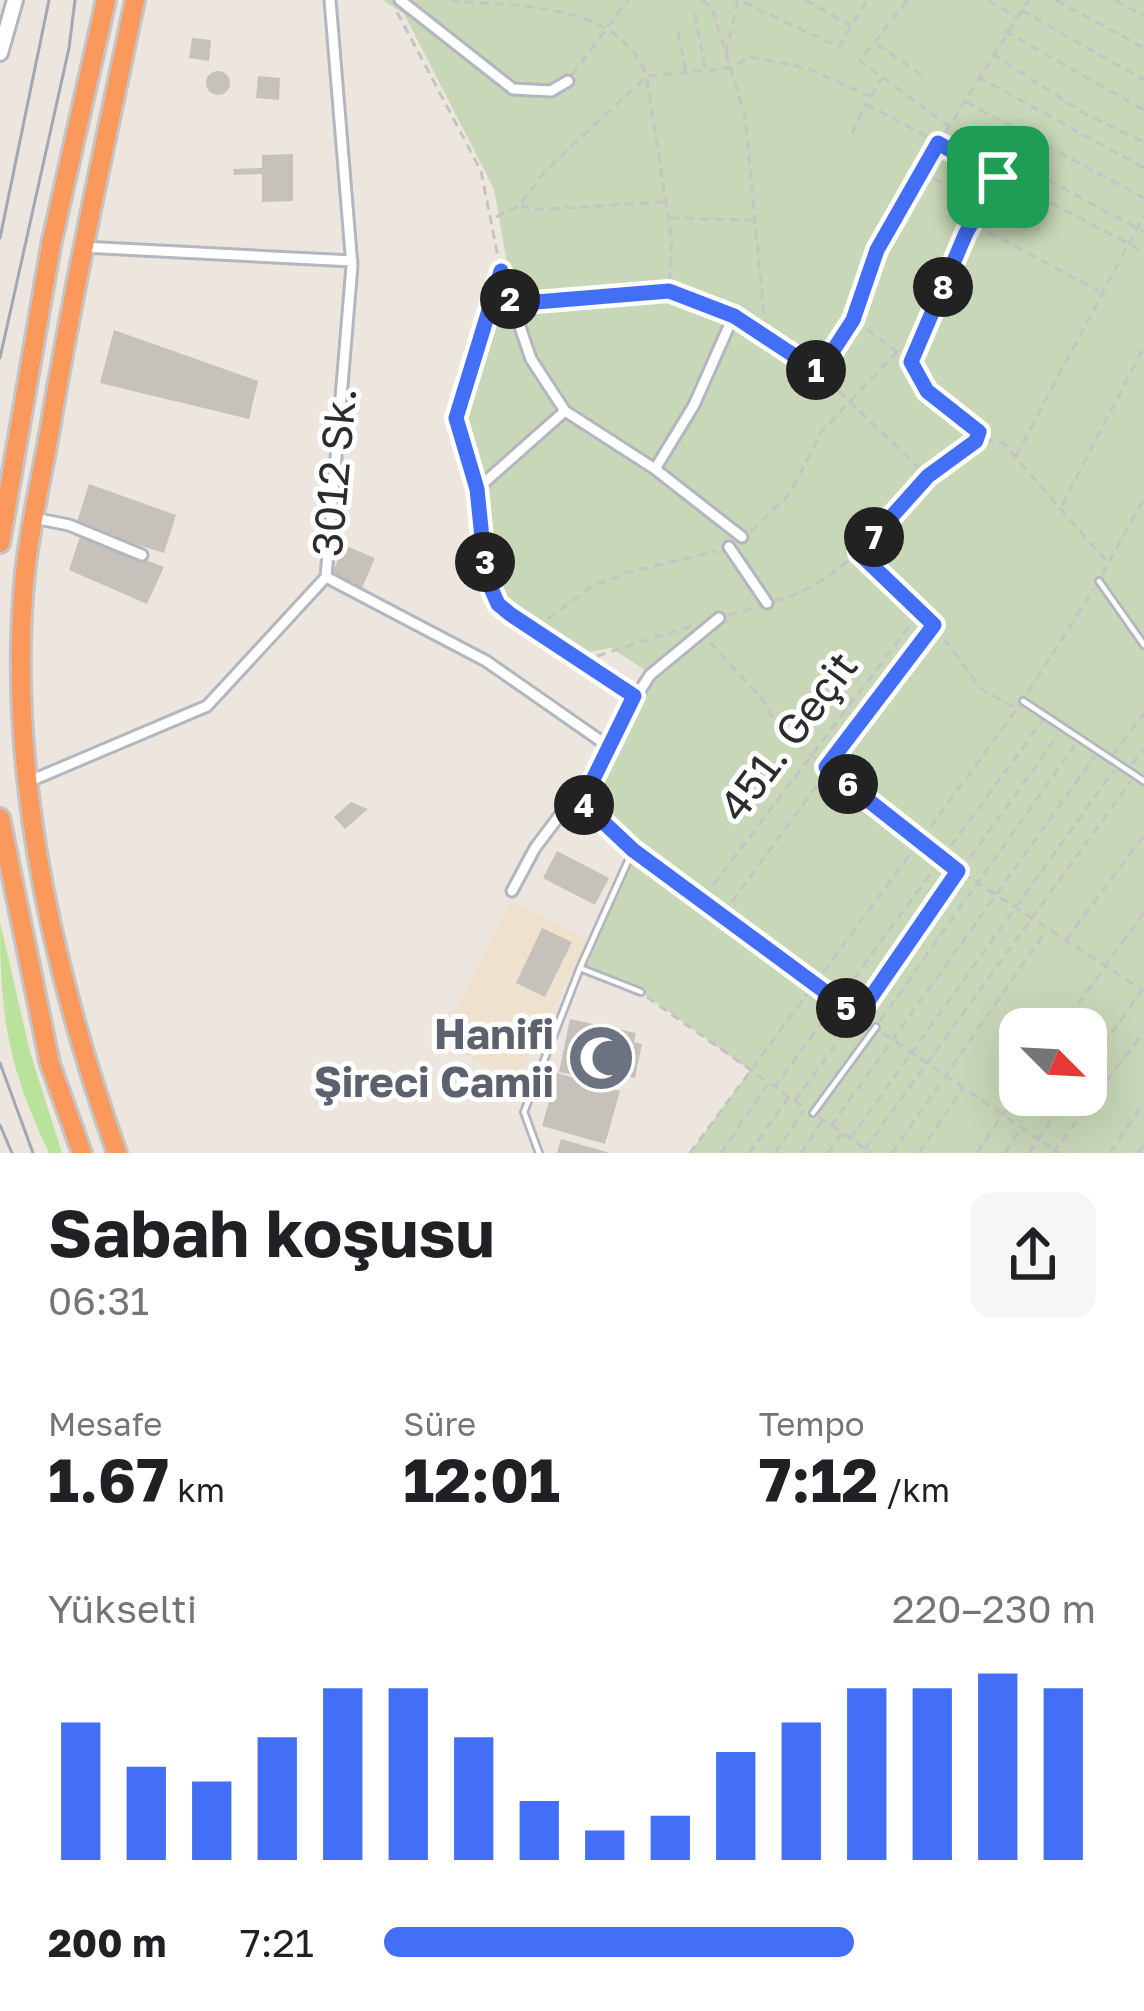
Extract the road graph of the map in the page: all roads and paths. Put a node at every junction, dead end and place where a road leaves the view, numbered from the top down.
1 (106, 0) edge
2 (135, 0) edge
3 (330, 0) edge
4 (395, 0) edge
5 (450, 0) edge
6 (628, 0) edge
7 (703, 0) edge
8 (805, 0) edge
9 (867, 0) edge
10 (907, 0) edge
11 (988, 0) edge
12 (1029, 0) edge
13 (1056, 0) edge
14 (1115, 0) edge
15 (465, 1) edge
16 (752, 2) edge
17 (9, 9) edge
18 (1021, 10) junction
19 (695, 14) dead end
20 (1144, 16) edge
21 (1016, 17) junction
22 (605, 26) junction
23 (852, 26) junction
24 (678, 32) dead end
25 (1005, 32) junction
26 (875, 43) junction
27 (1144, 48) edge
28 (1, 51) edge
29 (992, 54) junction
30 (726, 55) junction
31 (0, 66) edge
32 (730, 68) junction
33 (706, 70) junction
34 (686, 72) junction
35 (647, 76) junction
36 (882, 77) junction
37 (978, 77) junction
38 (925, 78) dead end
39 (1144, 80) edge
40 (568, 81) joint
41 (871, 97) junction
42 (964, 101) junction
43 (866, 104) junction
44 (1144, 110) edge
45 (949, 126) junction
46 (852, 134) dead end
47 (1144, 142) edge
48 (938, 143) junction
49 (1008, 159) junction
50 (1144, 168) edge
51 (921, 171) junction
52 (998, 177) junction
53 (1144, 198) edge
54 (664, 202) junction
55 (520, 205) junction
56 (983, 205) junction
57 (1144, 215) edge
58 (493, 218) junction
59 (667, 218) junction
60 (758, 220) junction
61 (973, 223) junction
62 (1137, 228) junction
63 (1144, 232) edge
64 (1128, 243) junction
65 (83, 247) junction
66 (1144, 251) edge
67 (352, 261) junction
68 (501, 271) junction
69 (669, 291) junction
70 (1101, 292) junction
71 (512, 304) junction
72 (734, 316) junction
73 (853, 320) junction
74 (766, 338) junction
75 (1144, 347) edge
76 (897, 352) junction
77 (911, 362) junction
78 (819, 372) junction
79 (852, 402) junction
80 (565, 411) junction
81 (979, 432) junction
82 (988, 439) junction
83 (976, 441) junction
84 (1016, 456) junction
85 (655, 469) junction
86 (928, 476) junction
87 (477, 489) junction
88 (1144, 498) edge
89 (1062, 505) junction
90 (34, 518) junction
91 (742, 537) joint
92 (0, 543) edge
93 (729, 547) joint
94 (859, 553) junction
95 (142, 555) dead end
96 (1108, 563) junction
97 (326, 577) junction
98 (1099, 581) junction
99 (767, 603) junction
100 (921, 611) junction
101 (719, 618) junction
102 (934, 625) junction
103 (534, 629) junction
104 (703, 634) junction
105 (1144, 645) edge
106 (585, 660) junction
107 (634, 696) junction
108 (1023, 700) junction
109 (1017, 709) junction
110 (1144, 713) edge
111 (1046, 716) junction
112 (1064, 728) junction
113 (1080, 738) junction
114 (608, 746) junction
115 (1144, 749) edge
116 (1099, 751) junction
117 (810, 754) junction
118 (1110, 758) junction
119 (1118, 764) junction
120 (826, 767) junction
121 (1128, 770) junction
122 (1136, 776) junction
123 (30, 781) junction
124 (1144, 781) edge
125 (582, 802) junction
126 (0, 818) edge
127 (1144, 835) edge
128 (919, 837) junction
129 (633, 850) junction
130 (938, 857) junction
131 (958, 871) junction
132 (977, 883) junction
133 (512, 891) dead end
134 (995, 895) junction
135 (703, 898) junction
136 (1013, 907) junction
137 (1144, 913) edge
138 (723, 914) junction
139 (1030, 917) junction
140 (1047, 929) junction
141 (1065, 941) junction
142 (1103, 965) junction
143 (580, 968) junction
144 (814, 986) junction
145 (1143, 989) edge
146 (641, 992) joint
147 (836, 1001) junction
148 (1074, 1008) edge
149 (858, 1016) junction
150 (876, 1028) junction
151 (1144, 1031) edge
152 (894, 1040) junction
153 (1107, 1040) edge
154 (911, 1051) junction
155 (928, 1063) junction
156 (750, 1070) junction
157 (947, 1075) junction
158 (768, 1083) junction
159 (964, 1087) junction
160 (774, 1088) junction
161 (789, 1096) junction
162 (795, 1101) junction
163 (1144, 1102) edge
164 (806, 1108) junction
165 (999, 1110) edge
166 (813, 1114) junction
167 (1002, 1116) edge
168 (1008, 1116) edge
169 (1054, 1116) edge
170 (823, 1120) junction
171 (831, 1126) junction
172 (1022, 1126) junction
173 (842, 1133) junction
174 (850, 1139) junction
175 (1038, 1139) junction
176 (1144, 1144) edge
177 (865, 1149) edge
178 (1055, 1152) edge
179 (82, 1153) edge
180 (117, 1153) edge
181 (539, 1153) edge
182 (690, 1153) edge
183 (721, 1153) edge
184 (749, 1153) edge
185 (775, 1153) edge
186 (801, 1153) edge
187 (828, 1153) edge
188 (854, 1153) edge
189 (892, 1153) edge
190 (919, 1153) edge
191 (977, 1153) edge
192 (1005, 1153) edge
193 (1029, 1153) edge
194 (1110, 1153) edge
195 (1138, 1153) edge

1 - 92 highway
2 - 65 highway
3 - 67 street, 3012 Sk.
4 - 40 street
4 - 58 path
5 - 15 path
6 - 22 path
7 - 30 path
8 - 23 path
9 - 23 path
10 - 26 path
11 - 21 path
12 - 18 path
13 - 27 path
14 - 20 path
15 - 22 path
16 - 23 path
16 - 30 path
17 - 28 street
18 - 21 path
18 - 39 path
19 - 33 path
21 - 25 path
22 - 35 path
22 - 40 path
24 - 34 path
25 - 29 path
25 - 44 path
26 - 36 path
26 - 38 path
28 - 31 street
29 - 37 path
29 - 47 path
30 - 32 path
32 - 33 path
32 - 41 path
32 - 60 path
33 - 34 path
34 - 35 path
35 - 54 path
35 - 55 path
36 - 41 path
36 - 45 path
37 - 42 path
37 - 50 path
41 - 43 path
42 - 45 path
42 - 53 path
43 - 46 path
43 - 48 path
45 - 48 path
45 - 49 path
48 - 51 path
48 - 52 path
49 - 52 path
49 - 62 path
51 - 56 path
51 - 73 path
52 - 56 path
52 - 64 path
54 - 55 path
54 - 59 path
55 - 58 path
56 - 61 path
57 - 62 path
58 - 68 path
59 - 60 path
59 - 69 path
60 - 74 path
61 - 70 path
61 - 77 path
62 - 63 path
62 - 64 path
64 - 66 path
64 - 70 path
65 - 67 street
65 - 90 highway
67 - 97 street, 3012 Sk.
68 - 71 street
68 - 87 path
69 - 71 path
69 - 72 path
70 - 84 path
71 - 80 street
72 - 74 path
72 - 85 street
73 - 76 path
73 - 78 path
74 - 78 path
75 - 89 path
76 - 77 path
76 - 79 path
77 - 81 path
78 - 79 path
79 - 86 path
79 - 91 path
80 - 85 street
80 - 87 street
81 - 82 path
81 - 83 lane
82 - 83 path
82 - 84 path
83 - 86 path
84 - 89 path
85 - 91 street
86 - 94 path
87 - 103 path
88 - 96 path
89 - 96 path
90 - 95 street
90 - 123 highway
93 - 99 street
93 - 103 path
94 - 99 path
94 - 100 path
96 - 98 path
97 - 114 street
97 - 123 street, 3012 Sk.
98 - 105 lane
98 - 108 path
99 - 101 path
100 - 102 path
100 - 117 path, 451. Geçit
101 - 104 street
101 - 106 path
102 - 109 path
102 - 120 path
103 - 106 path
104 - 107 street
104 - 117 path
106 - 107 street
107 - 114 street
108 - 109 path
108 - 111 lane
109 - 128 path
110 - 118 path
111 - 112 lane
111 - 130 path
112 - 113 lane
112 - 131 path
113 - 116 lane
113 - 132 path
114 - 125 street
115 - 121 path
116 - 118 lane
116 - 134 path
117 - 120 path
117 - 135 path, 451. Geçit
118 - 119 lane
119 - 121 lane
119 - 136 path
120 - 128 path
120 - 138 path
121 - 122 lane
122 - 124 lane
122 - 139 path
123 - 180 highway
125 - 129 path
125 - 133 street
126 - 179 highway
127 - 141 path
128 - 130 path
128 - 144 path
129 - 135 path
129 - 143 lane
130 - 131 path
130 - 147 path
131 - 132 path
131 - 149 path
132 - 134 path
132 - 150 path
134 - 136 path
134 - 152 path
135 - 138 path
136 - 139 path
136 - 154 path
137 - 142 path
138 - 144 path
139 - 140 path
139 - 155 path
140 - 141 path
140 - 157 path
141 - 142 path
142 - 145 path
142 - 148 path
143 - 146 lane
143 - 181 lane
144 - 147 path
144 - 156 path
145 - 153 path
146 - 156 path
147 - 149 path
147 - 160 path
149 - 150 path
149 - 162 path
150 - 152 path
150 - 166 lane
151 - 178 path
152 - 154 path
152 - 171 path
154 - 155 path
154 - 174 path
155 - 157 path
155 - 177 path
156 - 158 path
156 - 182 path
157 - 159 path
157 - 189 path
158 - 160 path
158 - 183 path
159 - 165 path
159 - 190 path
160 - 161 path
161 - 162 path
161 - 184 path
162 - 164 path
163 - 194 path
164 - 166 path
164 - 185 path
166 - 170 path
167 - 191 path
168 - 172 path
169 - 175 path
170 - 171 path
170 - 186 path
171 - 173 path
172 - 175 path
172 - 192 path
173 - 174 path
173 - 187 path
174 - 177 path
175 - 178 path
175 - 193 path
176 - 195 path
177 - 188 path

